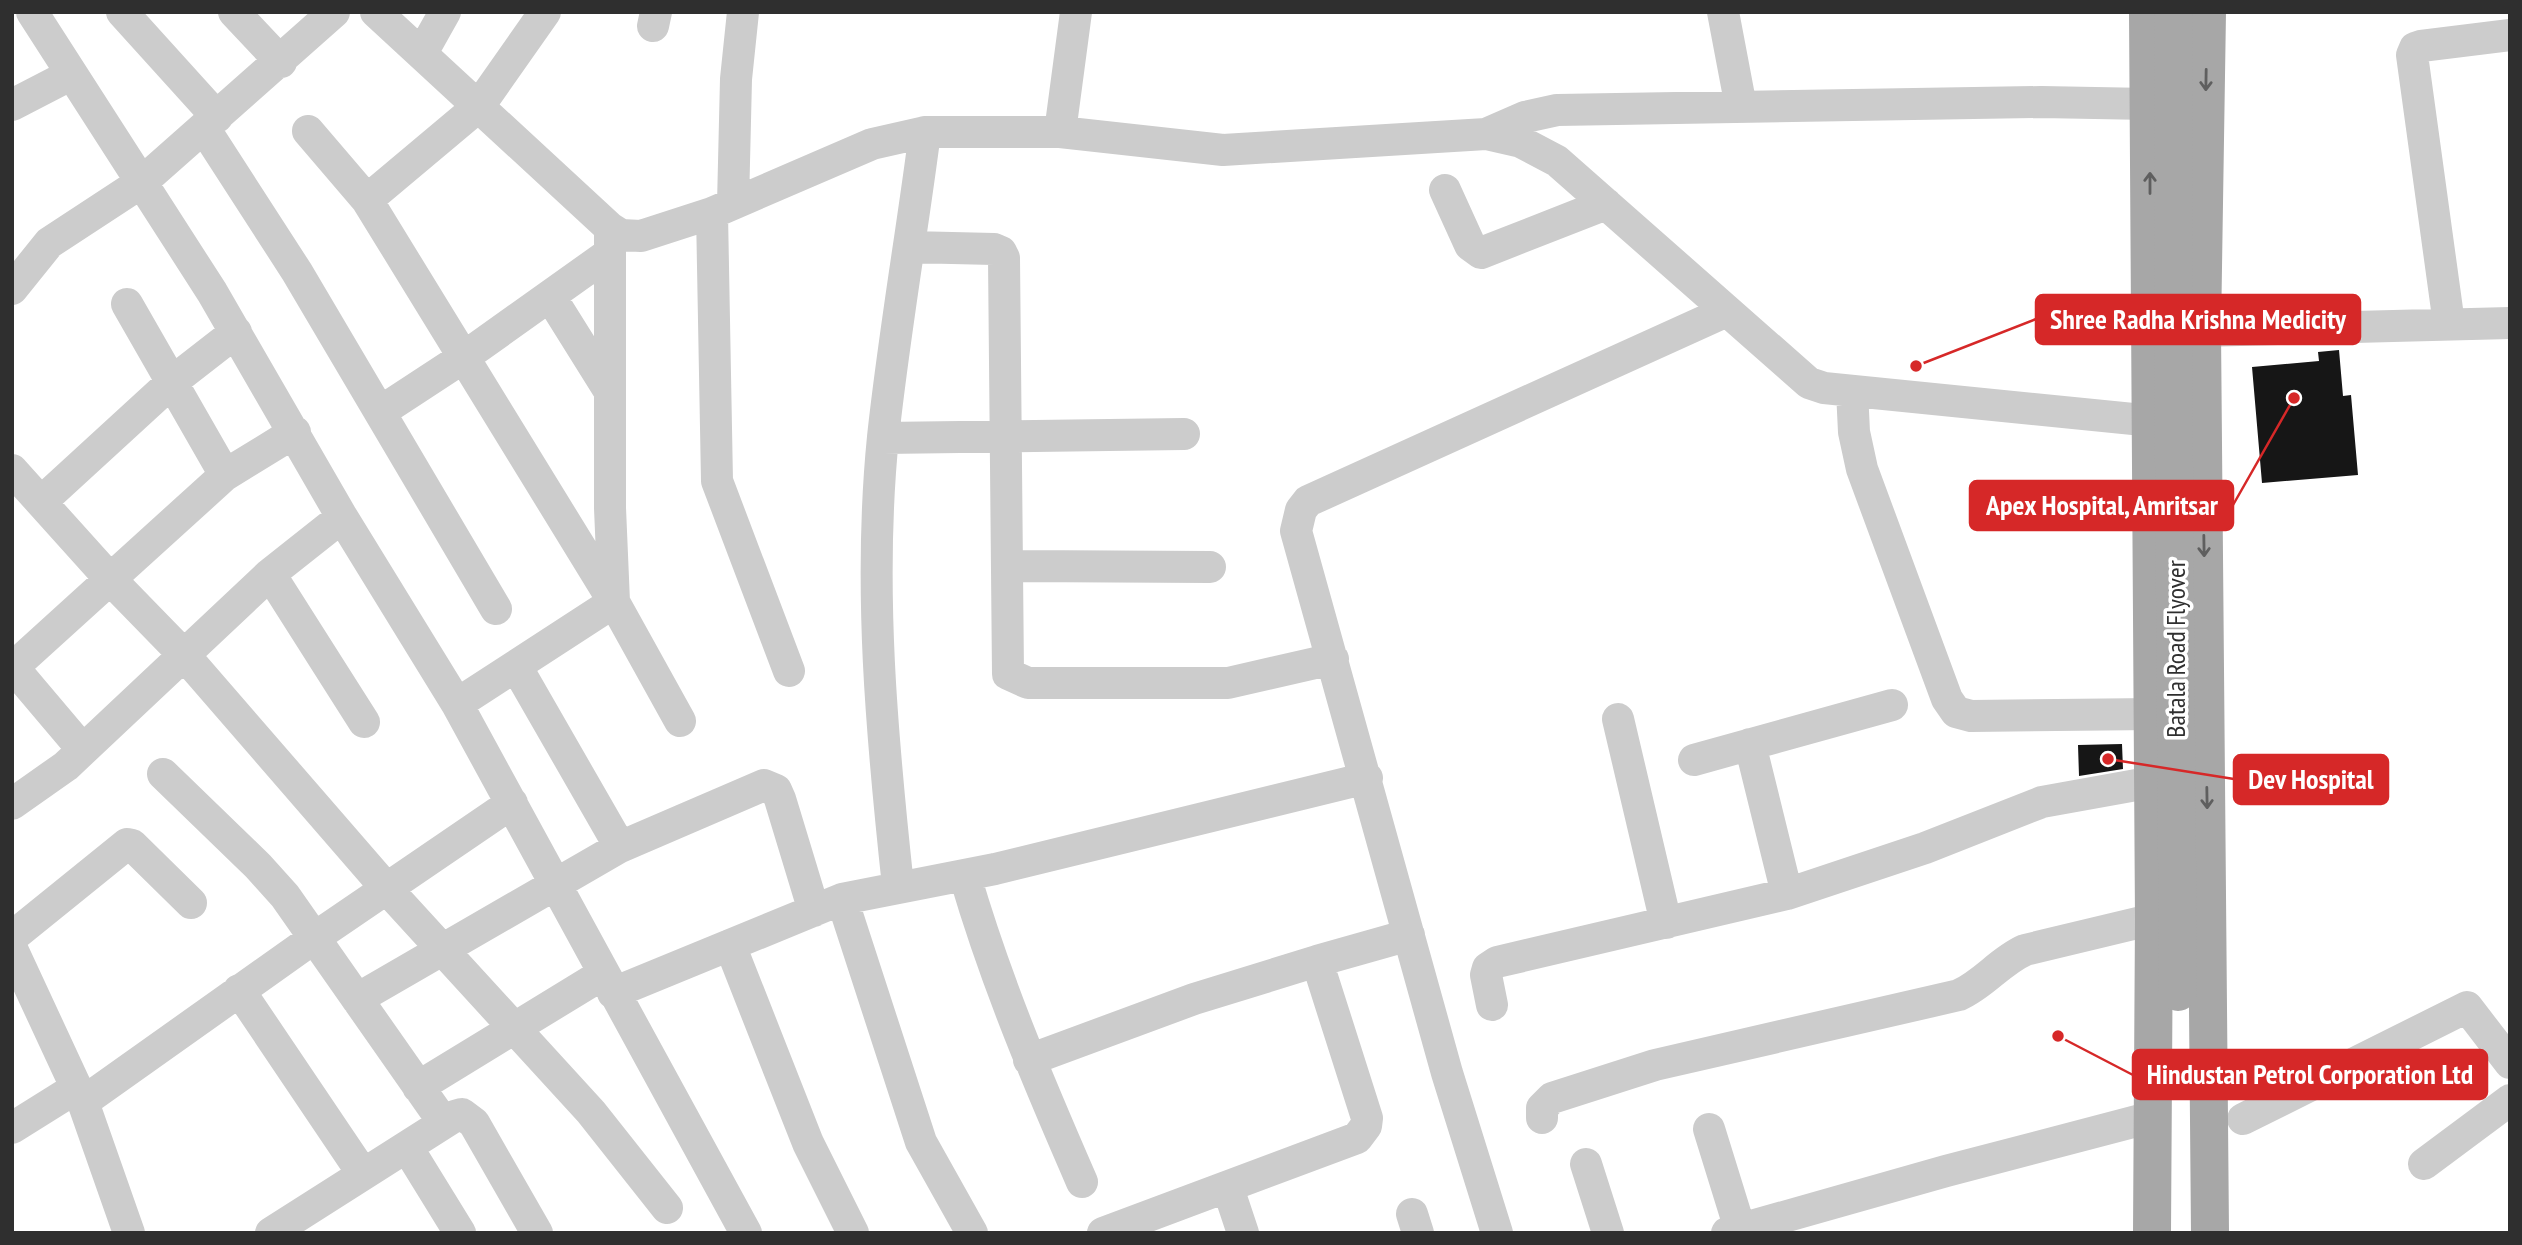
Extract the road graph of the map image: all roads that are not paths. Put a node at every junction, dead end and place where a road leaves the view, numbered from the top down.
1 (32, 12) edge
2 (122, 12) edge
3 (234, 12) edge
4 (334, 12) edge
5 (376, 12) edge
6 (445, 12) edge
7 (545, 12) edge
8 (743, 12) edge
9 (1076, 12) edge
10 (1723, 12) edge
11 (2148, 12) edge
12 (2174, 12) edge
13 (2207, 12) edge
14 (2510, 36) edge
15 (422, 53) junction
16 (281, 62) junction
17 (70, 75) junction
18 (2149, 104) junction
19 (12, 105) edge
20 (479, 106) junction
21 (1741, 107) junction
22 (210, 123) junction
23 (308, 131) dead end
24 (925, 132) junction
25 (1060, 132) junction
26 (1486, 134) junction
27 (142, 182) junction
28 (1445, 190) dead end
29 (366, 200) junction
30 (1606, 204) junction
31 (722, 209) junction
32 (610, 240) junction
33 (910, 247) junction
34 (12, 289) edge
35 (550, 296) junction
36 (127, 304) dead end
37 (1727, 311) junction
38 (2510, 323) edge
39 (2440, 325) junction
40 (2202, 331) junction
41 (236, 332) junction
42 (464, 357) junction
43 (173, 381) junction
44 (1852, 391) junction
45 (610, 393) junction
46 (380, 412) junction
47 (2203, 422) junction
48 (2150, 423) junction
49 (295, 432) junction
50 (1184, 434) dead end
51 (1007, 437) junction
52 (883, 438) junction
53 (12, 470) edge
54 (225, 475) junction
55 (41, 502) junction
56 (342, 517) junction
57 (1007, 566) junction
58 (1210, 567) dead end
59 (271, 574) junction
60 (111, 580) junction
61 (614, 602) junction
62 (496, 608) dead end
63 (186, 656) junction
64 (1333, 659) junction
65 (516, 666) junction
66 (789, 670) dead end
67 (457, 704) junction
68 (1892, 705) dead end
69 (2153, 714) junction
70 (1618, 719) dead end
71 (680, 721) dead end
72 (364, 722) dead end
73 (1751, 744) junction
74 (83, 750) junction
75 (1694, 760) dead end
76 (163, 774) dead end
77 (1367, 778) junction
78 (2153, 782) junction
79 (512, 803) junction
80 (12, 804) edge
81 (620, 847) junction
82 (965, 876) junction
83 (556, 883) junction
84 (898, 886) junction
85 (387, 889) junction
86 (1787, 894) junction
87 (191, 903) dead end
88 (828, 905) junction
89 (2154, 919) junction
90 (1666, 923) junction
91 (1409, 935) junction
92 (12, 937) edge
93 (314, 938) junction
94 (730, 945) junction
95 (12, 949) edge
96 (441, 950) junction
97 (1317, 961) junction
98 (608, 983) junction
99 (239, 990) junction
100 (2178, 992) junction
101 (357, 999) junction
102 (1492, 1005) dead end
103 (513, 1029) junction
104 (2504, 1044) edge
105 (1028, 1060) junction
106 (418, 1087) junction
107 (79, 1095) junction
108 (2510, 1100) edge
109 (2152, 1117) junction
110 (1542, 1118) dead end
111 (2244, 1119) dead end
112 (444, 1123) junction
113 (12, 1128) edge
114 (1709, 1129) dead end
115 (407, 1147) junction
116 (1586, 1164) dead end
117 (2424, 1164) dead end
118 (363, 1174) junction
119 (1083, 1182) dead end
120 (1228, 1188) junction
121 (667, 1208) dead end
122 (1733, 1231) edge
123 (129, 1233) edge
124 (271, 1233) edge
125 (460, 1233) edge
126 (537, 1233) edge
127 (746, 1233) edge
128 (852, 1233) edge
129 (972, 1233) edge
130 (1103, 1233) edge
131 (1243, 1233) edge
132 (1497, 1233) edge
133 (1608, 1233) edge
134 (2152, 1233) edge
135 (2167, 1233) edge
136 (2186, 1233) edge
137 (2210, 1233) edge

1 - 17 street
2 - 22 street
3 - 16 street
4 - 16 street
5 - 15 street
6 - 15 street
7 - 20 street
8 - 31 street
9 - 25 street
10 - 21 street
11 - 18 main road
12 - 100 main road, Batala Road Flyover, bridge
13 -> 40 main road
14 - 39 street
15 - 20 street
16 - 22 street
17 - 19 street
17 - 27 street
18 - 21 street
48 -> 18 main road
20 - 29 street
20 - 32 street
21 - 26 street
22 - 27 street
22 - 46 street
23 - 29 street
24 - 25 street
24 - 31 street
24 - 33 street
25 - 26 street
26 - 30 street
27 - 34 street
27 - 41 street
28 - 30 street
29 - 42 street
30 - 37 street
31 - 32 street
31 - 66 street
32 - 35 street
32 - 45 street
33 - 51 street
33 - 52 street
35 - 42 street
35 - 45 street
36 - 43 street
37 - 44 street
37 - 64 street
38 - 39 street
39 - 40 street
40 - 47 main road
41 - 43 street
41 - 49 street
42 - 46 street
42 - 61 street
43 - 54 street
43 - 55 street
44 - 48 street
44 - 69 street
45 - 61 street
46 - 62 street
47 - 48 street
47 -> 137 main road
48 - 69 main road
49 - 54 street
49 - 56 street
50 - 51 street
51 - 52 street
51 - 57 street
52 - 84 street
53 - 55 street
54 - 60 street
55 - 60 street
56 - 59 street
56 - 67 street
57 - 58 street
57 - 64 street
59 - 63 street
59 - 72 street
60 - 63 street
60 - 74 street
61 - 65 street
61 - 71 street
63 - 74 street
63 - 85 street
64 - 77 street
65 - 67 street
65 - 81 street
67 - 79 street
68 - 73 street
69 - 78 main road
70 - 90 street
73 - 75 street
73 - 86 street
74 - 80 street
76 - 93 street
77 - 82 street
77 - 91 street
78 - 86 street
78 - 89 main road
79 - 83 street
79 - 85 street
81 - 83 street
81 - 88 street
82 - 84 street
82 - 105 street
83 - 96 street
83 - 98 street
84 - 88 street
85 - 93 street
85 - 96 street
86 - 90 street
87 - 92 street
88 - 94 street
88 - 129 street
89 - 109 main road
89 - 110 street
90 - 102 street
91 - 97 street
91 - 132 street
93 - 99 street
93 - 101 street
94 - 98 street
94 - 128 street
95 - 107 street
96 - 101 street
96 - 103 street
97 - 105 street
97 - 120 street
98 - 103 street
98 - 127 street
99 - 107 street
99 - 118 street
100 - 135 main road, Batala Road Flyover
100 - 136 main road, Batala Road Flyover
101 - 106 street
103 - 106 street
103 - 121 street
104 - 111 street
105 - 119 street
106 - 112 street
107 - 113 street
107 - 123 street
108 - 117 street
109 - 122 street
109 - 134 main road
112 - 115 street
112 - 126 street
114 - 122 street
115 - 118 street
115 - 125 street
116 - 133 street
118 - 124 street
120 - 130 street
120 - 131 street

